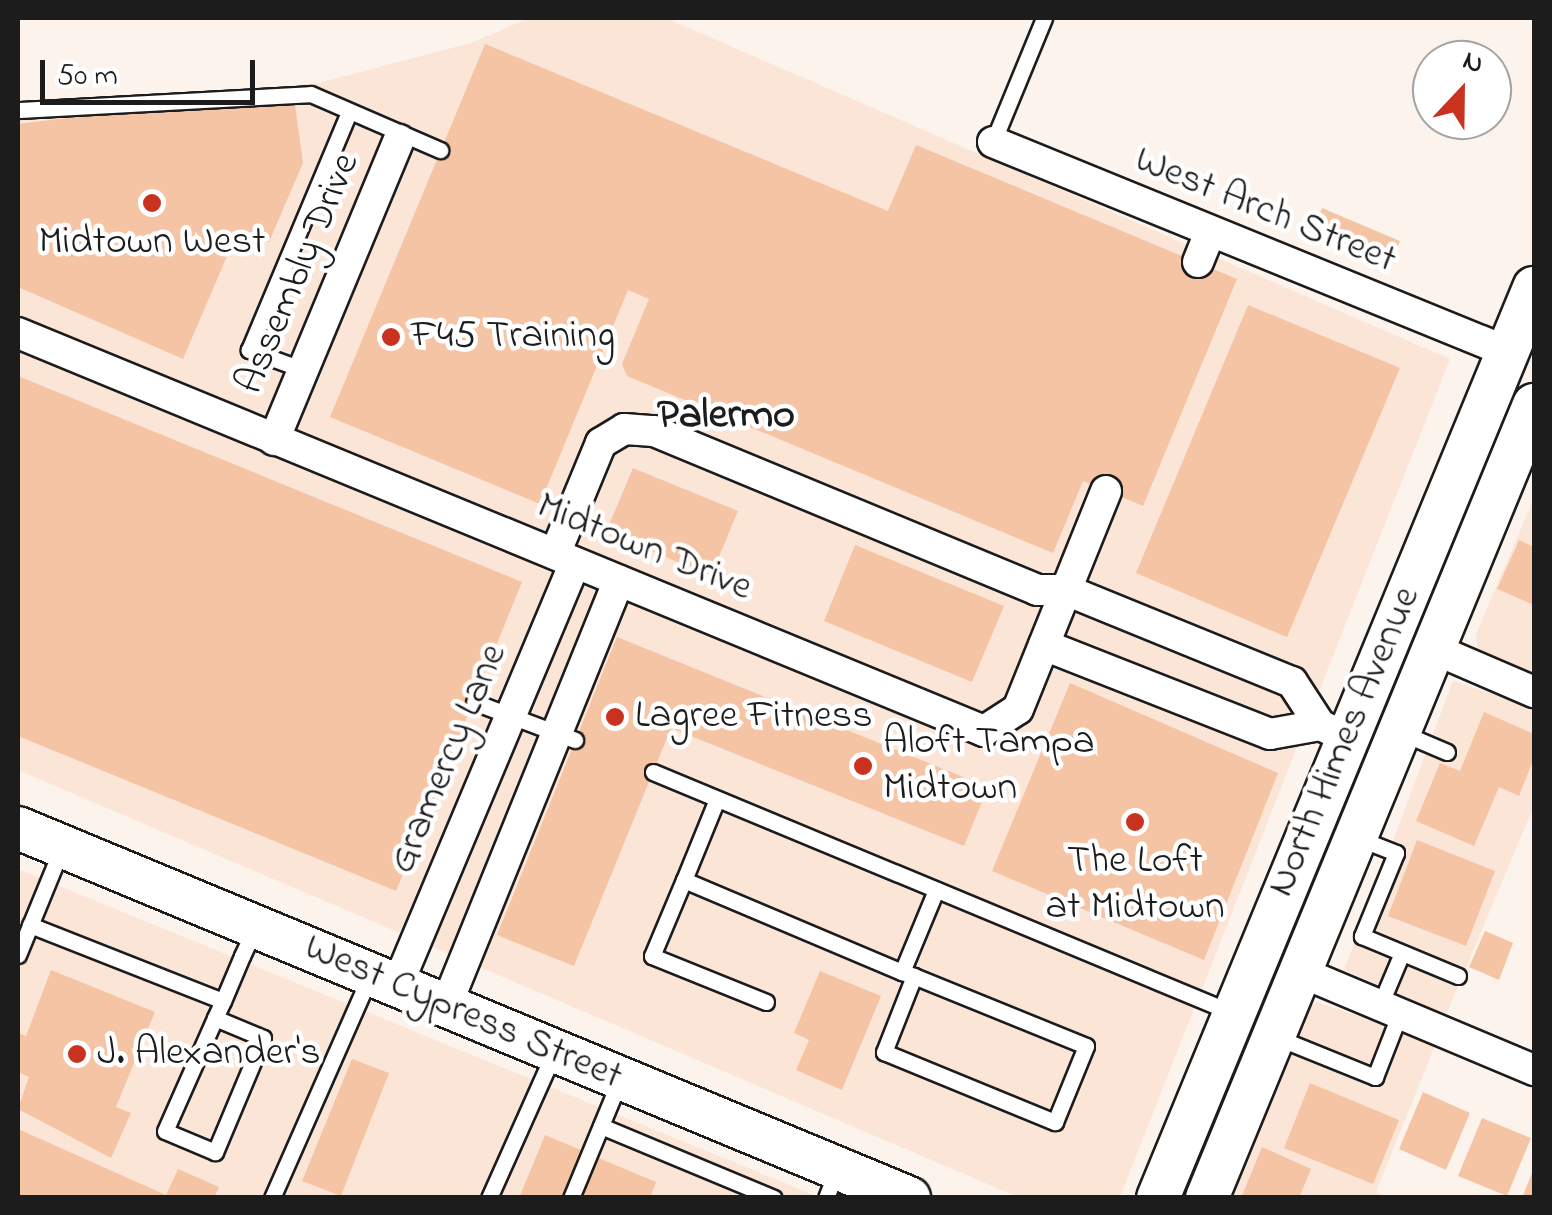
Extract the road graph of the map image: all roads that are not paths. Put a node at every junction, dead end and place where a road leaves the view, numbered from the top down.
1 (1044, 18) edge
2 (18, 110) edge
3 (347, 117) junction
4 (398, 140) junction
5 (993, 142) joint
6 (440, 150) dead end
7 (1210, 232) junction
8 (1198, 262) dead end
9 (1534, 288) edge
10 (18, 333) edge
11 (1508, 352) junction
12 (304, 370) junction
13 (1532, 419) edge
14 (274, 440) junction
15 (1106, 490) dead end
16 (565, 558) junction
17 (619, 581) junction
18 (1066, 590) junction
19 (1044, 645) junction
20 (1434, 650) junction
21 (1534, 692) edge
22 (474, 702) dead end
23 (511, 714) junction
24 (1334, 732) junction
25 (566, 736) junction
26 (1396, 744) junction
27 (1447, 752) dead end
28 (654, 772) dead end
29 (717, 799) junction
30 (18, 828) edge
31 (1358, 838) junction
32 (63, 847) junction
33 (684, 880) junction
34 (936, 890) junction
35 (30, 925) junction
36 (256, 926) junction
37 (1402, 952) junction
38 (18, 953) edge
39 (1303, 972) junction
40 (908, 974) junction
41 (1458, 976) dead end
42 (384, 980) junction
43 (223, 1000) junction
44 (766, 1002) dead end
45 (446, 1006) junction
46 (1390, 1009) junction
47 (1233, 1013) junction
48 (215, 1018) junction
49 (1276, 1037) junction
50 (555, 1052) junction
51 (1534, 1070) edge
52 (620, 1078) junction
53 (601, 1126) junction
54 (832, 1183) edge
55 (272, 1198) edge
56 (489, 1198) edge
57 (572, 1198) edge
58 (774, 1198) edge
59 (910, 1198) edge
60 (1158, 1198) edge
61 (1208, 1198) edge

1 - 5 lane
2 - 3 lane
3 - 4 lane
3 - 12 lane
4 - 6 lane
4 - 12 street, Assembly Drive
5 - 7 street, West Arch Street
7 - 8 street
7 - 11 street, West Arch Street
9 - 11 street, North Himes Avenue
10 - 14 street, Midtown Drive
11 - 20 street
11 - 24 street, North Himes Avenue
12 - 14 street, Assembly Drive
13 - 20 street, North Himes Avenue
14 - 16 street, Midtown Drive
15 - 18 street, Midtown Drive
16 - 17 street, Midtown Drive
16 - 18 street, Gramercy Lane
16 - 23 street, Gramercy Lane
17 - 19 street, Midtown Drive
17 - 25 street
18 - 19 street, Midtown Drive
18 - 24 street
19 - 24 street
20 - 21 street
20 - 26 street, North Himes Avenue
22 - 23 lane
23 - 25 lane
23 - 42 street, Gramercy Lane
24 - 26 street
24 - 47 street, North Himes Avenue
25 - 45 street
26 - 27 lane
26 - 31 street, North Himes Avenue
28 - 29 lane
29 - 33 lane
29 - 34 lane
30 - 32 street, West Cypress Street
31 - 37 lane
31 - 39 street, North Himes Avenue
32 - 35 lane
32 - 36 street, West Cypress Street
33 - 40 lane
33 - 44 lane
34 - 40 lane
34 - 47 lane
35 - 38 lane
35 - 43 lane
36 - 42 street, West Cypress Street
36 - 43 lane
37 - 41 lane
37 - 46 lane
39 - 46 street
39 - 49 street, North Himes Avenue
40 - 40 lane
42 - 45 street, West Cypress Street
42 - 55 lane
43 - 48 lane
45 - 50 street, West Cypress Street
46 - 49 lane
46 - 51 street
47 - 60 street, North Himes Avenue
48 - 48 lane
49 - 61 street, North Himes Avenue
50 - 52 street, West Cypress Street
50 - 56 lane
52 - 53 lane
52 - 54 street, West Cypress Street
53 - 57 lane
53 - 58 lane
54 - 59 street, West Cypress Street

